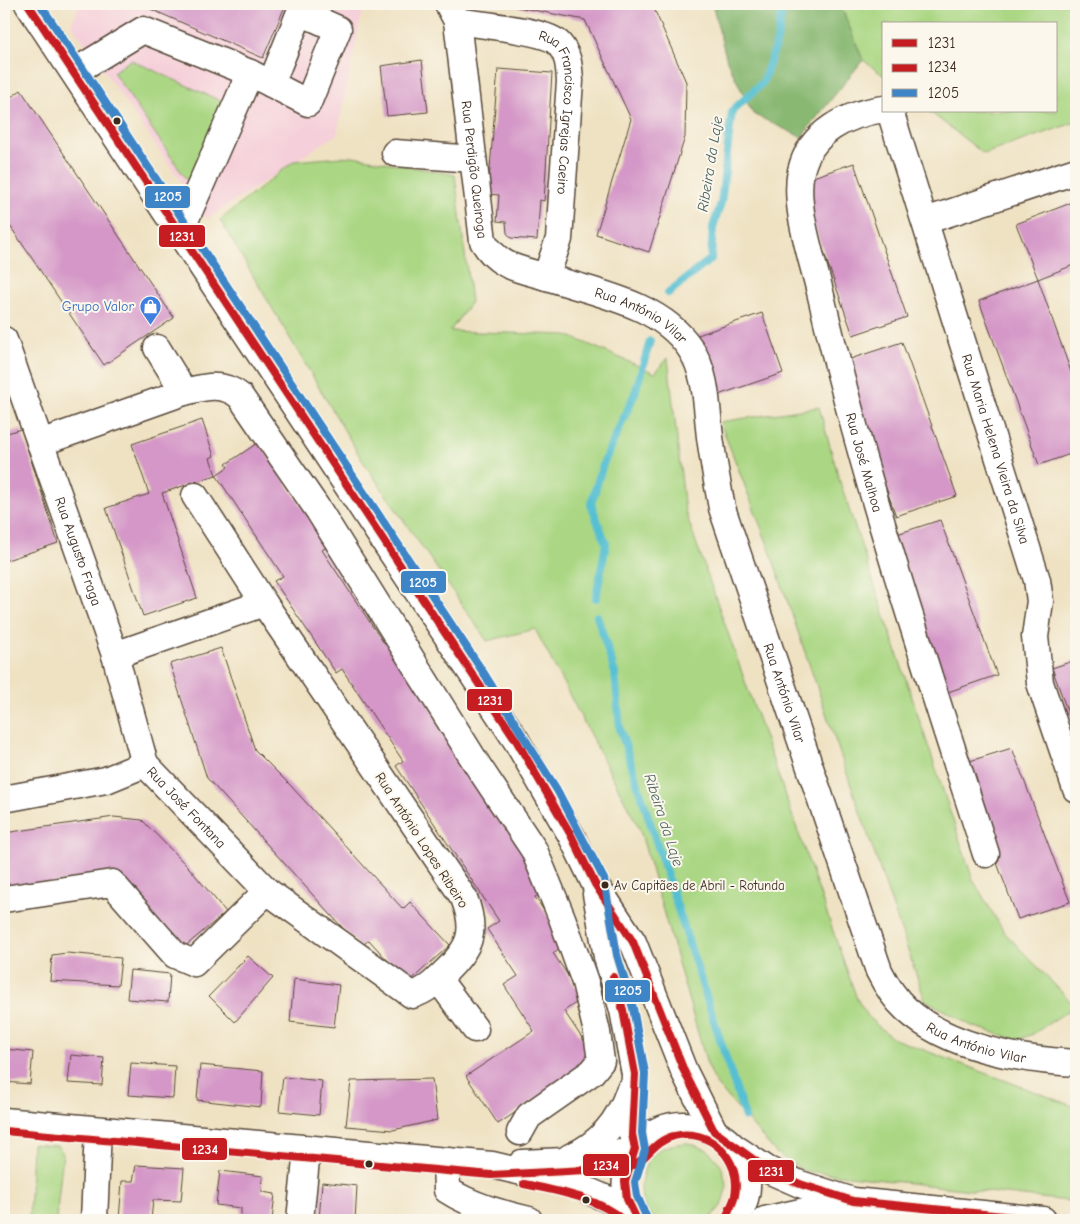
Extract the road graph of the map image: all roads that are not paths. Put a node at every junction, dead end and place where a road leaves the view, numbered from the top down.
1 (28, 4) edge
2 (452, 13) edge
3 (74, 72) junction
4 (882, 109) edge
5 (890, 112) edge
6 (395, 153) dead end
7 (473, 159) junction
8 (1076, 171) edge
9 (925, 221) junction
10 (180, 232) junction
11 (546, 277) junction
12 (4, 340) edge
13 (157, 348) dead end
14 (184, 392) junction
15 (13, 397) edge
16 (40, 443) junction
17 (195, 496) dead end
18 (264, 603) junction
19 (115, 655) junction
20 (145, 764) junction
21 (1076, 788) edge
22 (4, 799) edge
23 (986, 854) dead end
24 (594, 884) junction
25 (266, 891) junction
26 (4, 899) edge
27 (438, 979) junction
28 (475, 1029) dead end
29 (1076, 1062) edge
30 (635, 1074) junction
31 (4, 1121) edge
32 (98, 1130) junction
33 (714, 1131) junction
34 (520, 1132) dead end
35 (735, 1148) junction
36 (307, 1150) junction
37 (634, 1152) junction
38 (446, 1161) junction
39 (557, 1162) junction
40 (492, 1165) junction
41 (853, 1201) junction
42 (635, 1218) edge
43 (94, 1220) edge
44 (300, 1220) edge
45 (529, 1220) edge
46 (736, 1220) edge
47 (765, 1220) edge
48 (1043, 1220) edge

1 - 3 street
2 - 7 street, Rua Perdigão Queiroga
2 - 11 street, Rua Francisco Igrejas Caeiro
3 - 10 street
3 - 10 street
4 - 23 street, Rua José Malhoa
5 - 9 street, Rua Maria Helena Vieira da Silva
6 - 7 street
7 - 11 street, Rua Perdigão Queiroga
8 - 9 street
9 - 21 street, Rua Maria Helena Vieira da Silva
10 - 24 street
11 - 29 street, Rua António Vilar
12 - 15 street, Rua Augusto Fraga
13 - 14 street
14 - 16 street
14 - 34 street
15 - 16 street, Rua Augusto Fraga
16 - 19 street, Rua Augusto Fraga
17 - 18 street, Rua António Lopes Ribeiro
18 - 19 street
18 - 27 street, Rua António Lopes Ribeiro
19 - 20 street, Rua Augusto Fraga
20 - 22 street, Rua José Fontana
20 - 25 street, Rua José Fontana
24 - 30 street
24 - 33 street
25 - 26 street
25 - 27 street, Rua António Lopes Ribeiro
27 - 28 street
30 - 37 street
30 - 39 street
31 - 32 street
32 - 36 street
32 - 43 street
33 - 35 street
33 - 37 street
35 - 41 street
35 - 46 street
36 - 38 street
36 - 44 street
37 - 39 street
37 - 42 street
38 - 40 street
38 - 45 street
39 - 40 street
40 - 42 street
41 - 47 street
41 - 48 street

